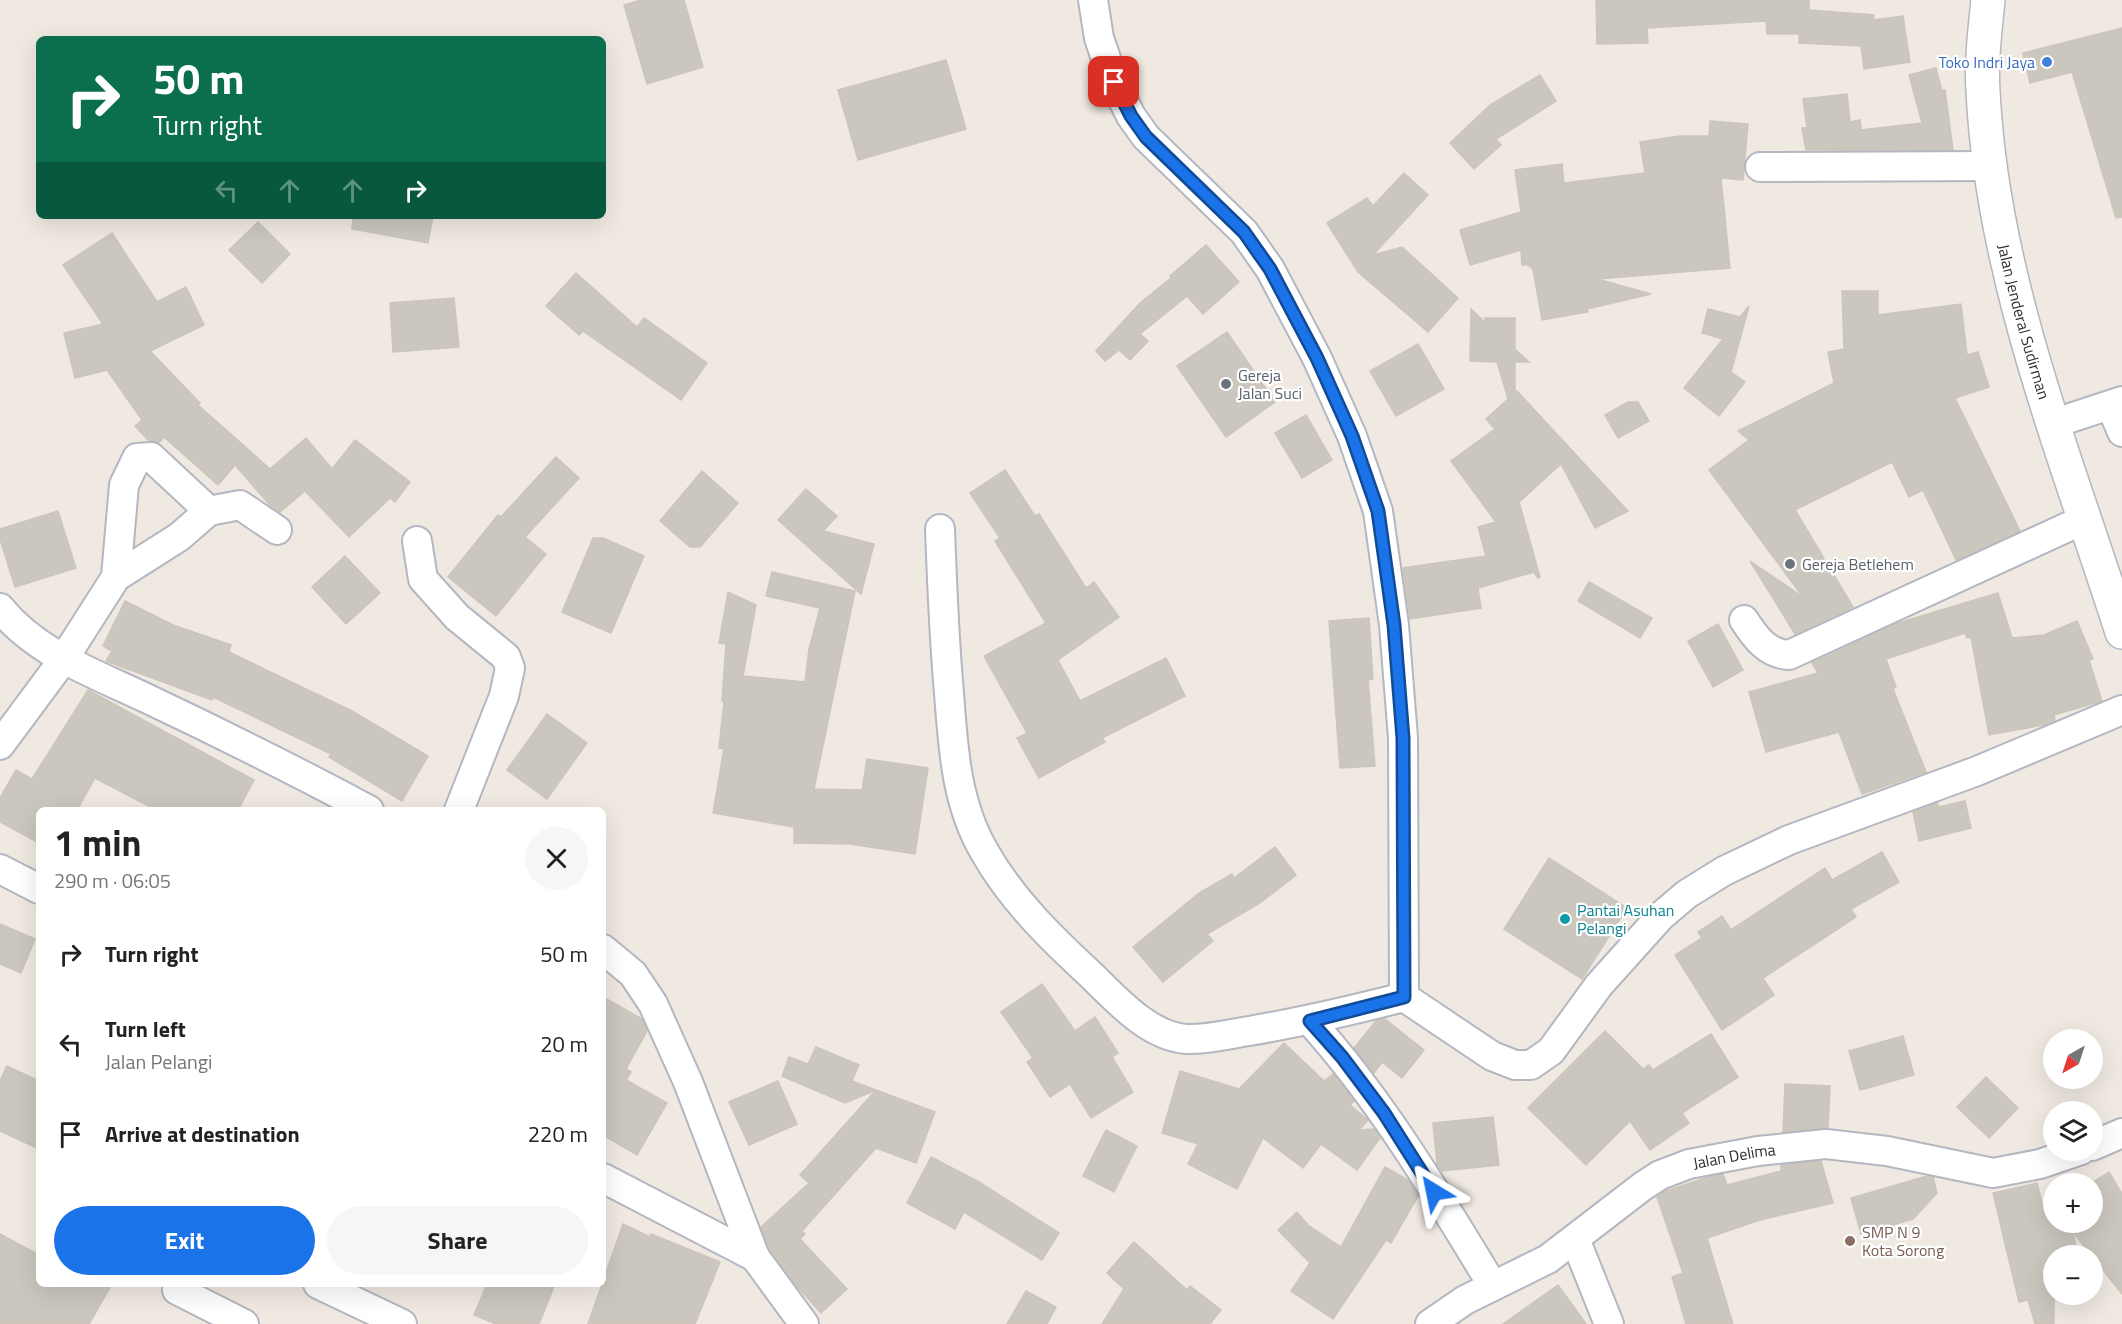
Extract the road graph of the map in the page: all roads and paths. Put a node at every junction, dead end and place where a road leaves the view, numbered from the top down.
1 (1093, 0) edge
2 (1988, 0) edge
3 (1991, 166) junction
4 (1760, 167) dead end
5 (2116, 404) edge
6 (2055, 423) junction
7 (2122, 432) edge
8 (209, 512) junction
9 (2085, 519) junction
10 (277, 530) dead end
11 (940, 530) dead end
12 (417, 541) dead end
13 (116, 577) junction
14 (0, 608) edge
15 (1744, 620) dead end
16 (2122, 632) edge
17 (63, 660) junction
18 (2122, 710) edge
19 (0, 745) edge
20 (363, 807) edge
21 (460, 807) edge
22 (0, 869) edge
23 (36, 887) edge
24 (606, 952) edge
25 (1404, 997) junction
26 (1310, 1021) junction
27 (2122, 1133) edge
28 (2103, 1141) edge
29 (2049, 1161) edge
30 (606, 1180) edge
31 (1575, 1239) junction
32 (755, 1257) junction
33 (1493, 1286) junction
34 (324, 1287) edge
35 (177, 1290) dead end
36 (244, 1324) edge
37 (402, 1324) edge
38 (804, 1324) edge
39 (1430, 1324) edge
40 (1610, 1324) edge

1 - 25 street
2 - 3 main road, Jalan Jenderal Sudirman
3 - 4 street
3 - 6 main road, Jalan Jenderal Sudirman
5 - 6 street
5 - 7 street
6 - 9 main road, Jalan Jenderal Sudirman
8 - 10 street
8 - 13 street
8 - 13 street
9 - 15 street
9 - 16 main road, Jalan Jenderal Sudirman
11 - 26 street
12 - 21 street
13 - 17 street
14 - 17 street
17 - 19 street
17 - 20 street
18 - 25 street
22 - 23 street
24 - 32 street
25 - 26 street
26 - 33 street
27 - 28 street
29 - 31 street, Jalan Delima
30 - 32 street
31 - 33 street, Jalan Delima
31 - 40 street
32 - 38 street
33 - 39 street, Jalan Delima
34 - 37 street
35 - 36 street

